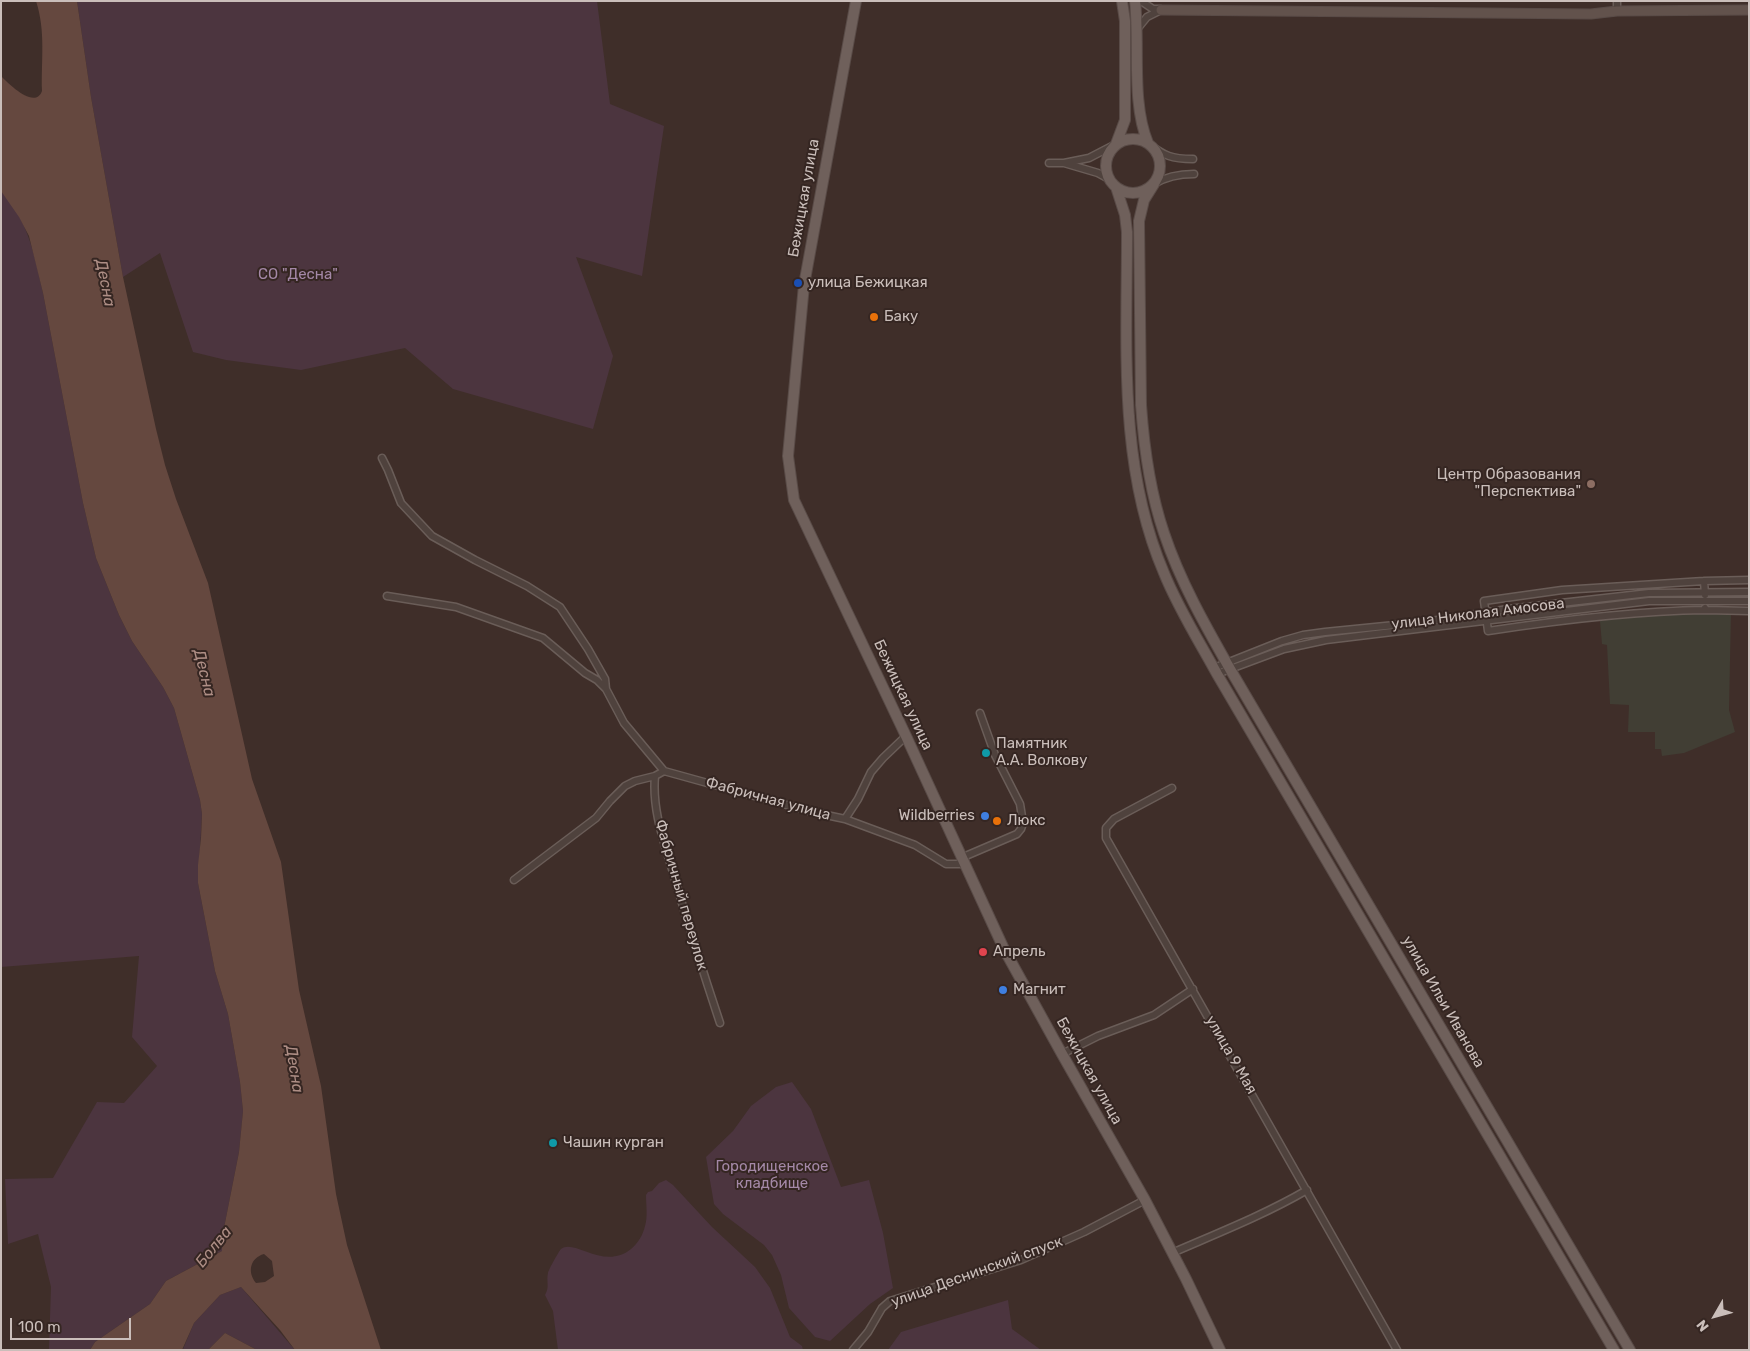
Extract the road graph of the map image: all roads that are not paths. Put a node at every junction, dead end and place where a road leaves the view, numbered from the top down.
1 (856, 1) edge
2 (1122, 1) edge
3 (1135, 1) edge
4 (1141, 1) edge
5 (1617, 6) edge
6 (1162, 10) junction
7 (1749, 10) edge
8 (1137, 29) junction
9 (1148, 143) junction
10 (1116, 144) junction
11 (1193, 159) dead end
12 (1048, 163) dead end
13 (1064, 163) junction
14 (1194, 174) dead end
15 (1112, 183) junction
16 (1154, 184) junction
17 (382, 458) dead end
18 (1749, 580) edge
19 (1704, 581) junction
20 (1705, 592) junction
21 (1749, 592) edge
22 (387, 596) dead end
23 (1705, 600) junction
24 (1749, 601) edge
25 (1706, 610) junction
26 (1749, 611) edge
27 (1485, 613) junction
28 (1487, 621) junction
29 (1228, 666) junction
30 (1216, 671) junction
31 (606, 688) junction
32 (980, 713) dead end
33 (906, 736) junction
34 (664, 771) junction
35 (655, 776) junction
36 (1172, 788) dead end
37 (845, 819) junction
38 (963, 861) junction
39 (514, 880) dead end
40 (1193, 989) junction
41 (720, 1023) dead end
42 (1062, 1054) junction
43 (1307, 1190) junction
44 (1145, 1200) junction
45 (1172, 1253) junction
46 (853, 1350) edge
47 (1220, 1350) edge
48 (1398, 1350) edge
49 (1614, 1350) edge
50 (1630, 1350) edge

1 - 33 main road, Бежицкая улица
2 - 10 main road
3 - 8 main road
4 - 6 street
5 - 6 street
5 - 7 street
6 - 8 street
8 - 9 main road
9 - 10 main road
9 - 11 street
9 - 16 main road
10 - 13 street
10 - 15 main road
12 - 13 street
13 - 15 street
14 - 16 street
15 - 16 main road
15 - 30 main road, улица Ильи Иванова
16 - 29 main road, улица Ильи Иванова
17 - 31 street
18 - 19 street
19 - 20 street
19 - 27 street
20 - 21 street, улица Николая Амосова
20 - 23 street
20 - 27 street, улица Николая Амосова
22 - 31 street
23 - 24 street, улица Николая Амосова
23 - 25 street
23 - 28 street, улица Николая Амосова
25 - 26 street
25 - 28 street
27 - 28 street
27 - 29 street, улица Николая Амосова
28 - 29 street, улица Николая Амосова
29 - 30 street, улица Николая Амосова
29 - 50 main road, улица Ильи Иванова
30 - 49 main road, улица Ильи Иванова
31 - 34 street
32 - 38 street
33 - 37 street
33 - 38 main road, Бежицкая улица
34 - 35 street
34 - 37 street, Фабричная улица
35 - 39 street
35 - 41 street, Фабричный переулок
36 - 40 street, улица 9 Мая
37 - 38 street, Фабричная улица
38 - 42 main road, Бежицкая улица
40 - 42 street
40 - 43 street, улица 9 Мая
42 - 44 main road, Бежицкая улица
43 - 45 street
43 - 48 street, улица 9 Мая
44 - 45 main road, Бежицкая улица
44 - 46 street, улица Деснинский спуск
45 - 47 main road, Бежицкая улица

